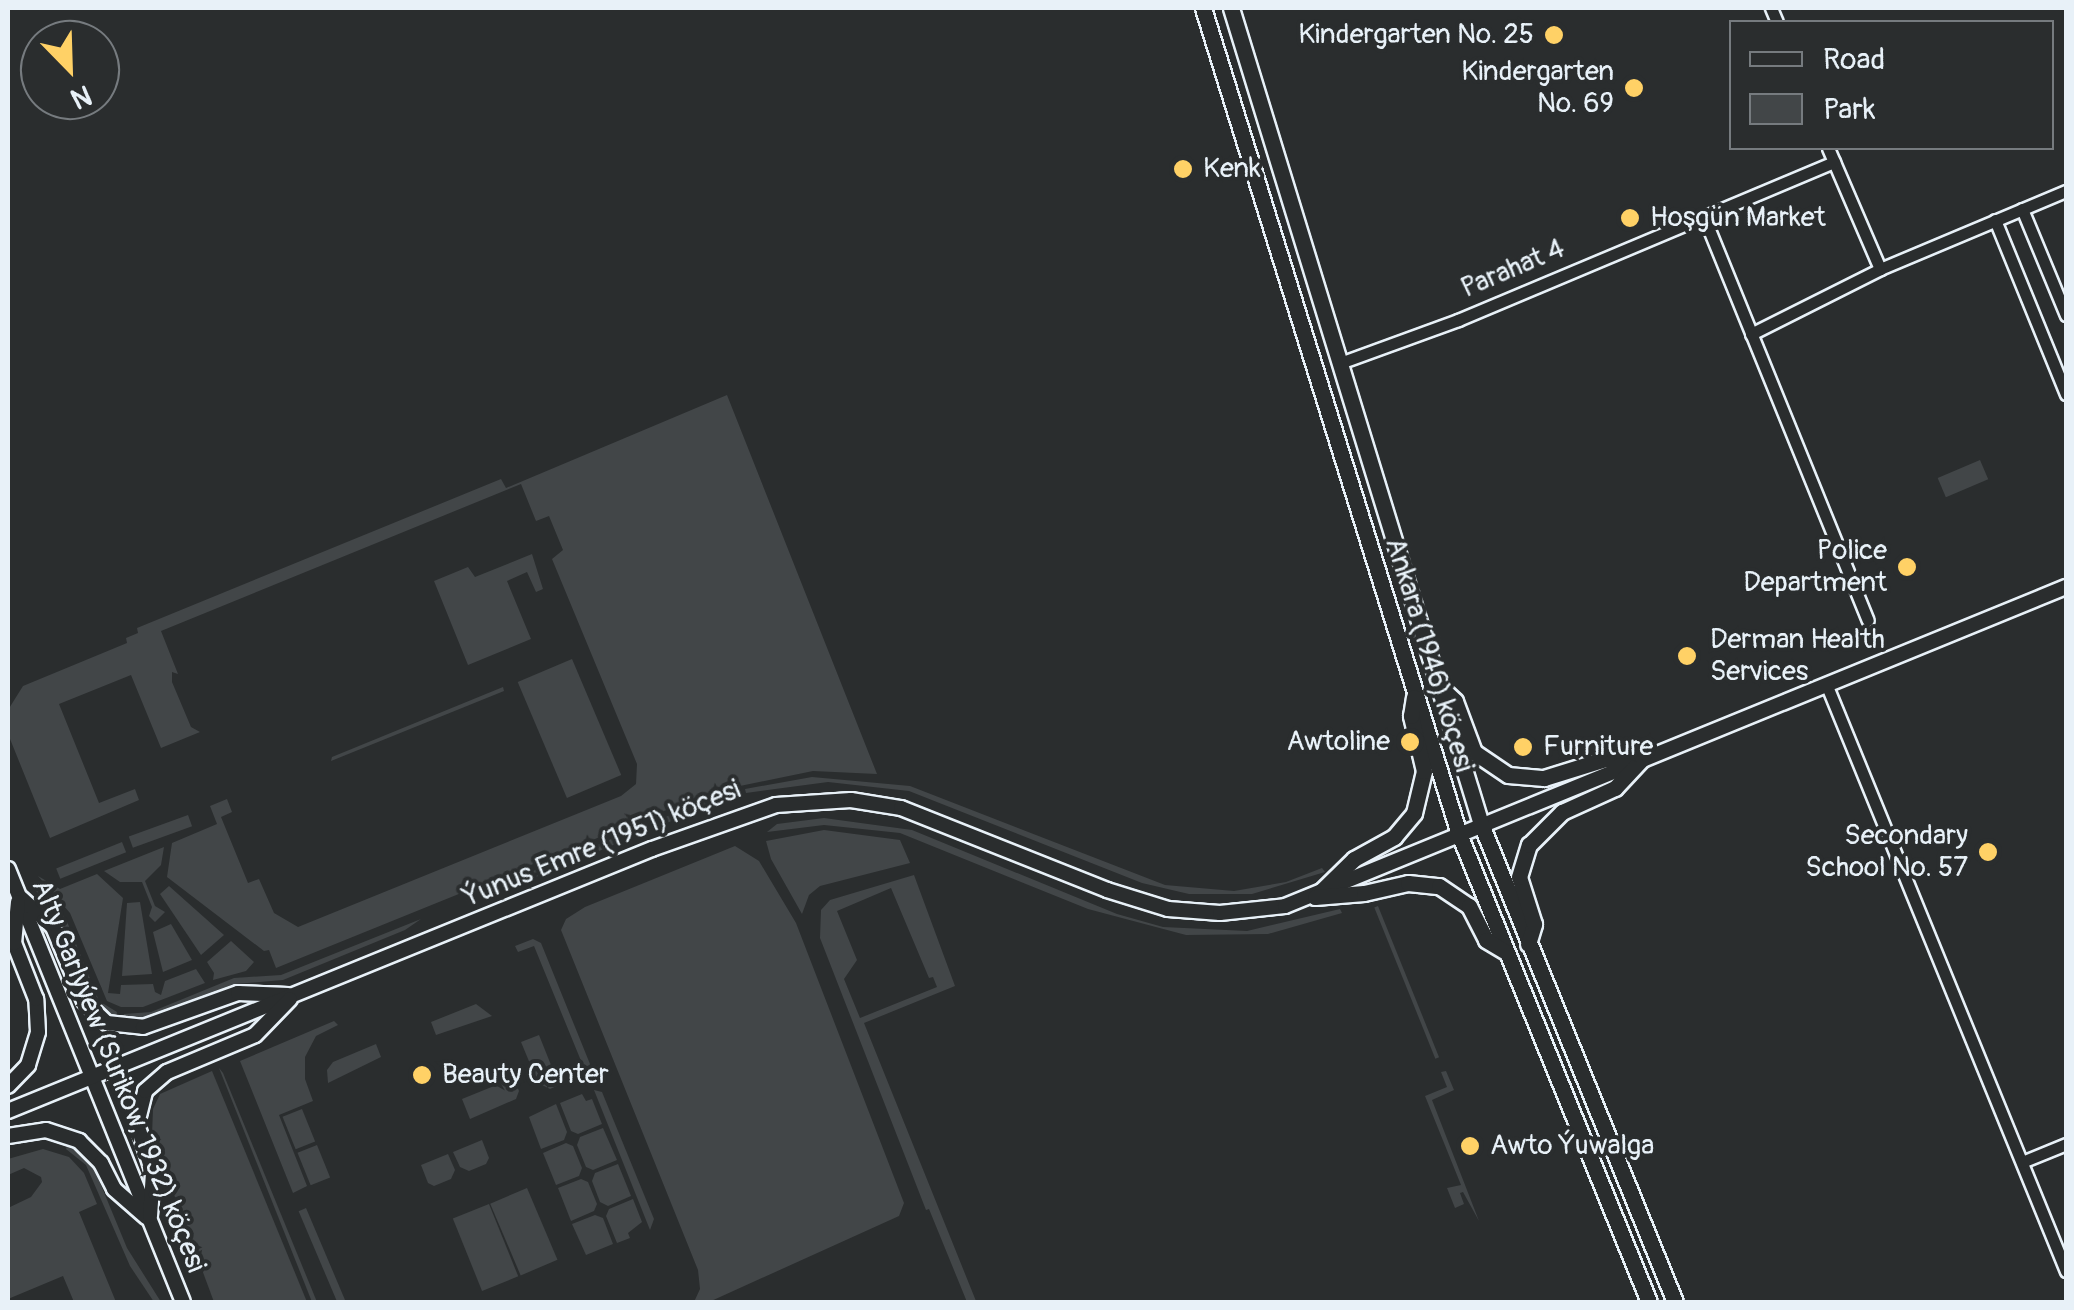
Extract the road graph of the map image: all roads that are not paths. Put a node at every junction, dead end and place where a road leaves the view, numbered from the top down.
1 (1203, 8) edge
2 (1231, 8) edge
3 (1829, 150) edge
4 (1834, 162) junction
5 (2066, 190) edge
6 (2022, 210) junction
7 (1704, 216) junction
8 (1995, 220) junction
9 (1880, 269) junction
10 (2066, 314) edge
11 (1751, 334) junction
12 (1340, 362) junction
13 (2066, 394) edge
14 (2066, 587) edge
15 (1868, 620) dead end
16 (1437, 684) junction
17 (1826, 686) junction
18 (1415, 691) junction
19 (1642, 758) junction
20 (1481, 824) junction
21 (1459, 834) junction
22 (8, 869) edge
23 (18, 896) junction
24 (1315, 897) junction
25 (1528, 944) junction
26 (1506, 952) junction
27 (294, 995) junction
28 (92, 1077) junction
29 (8, 1086) edge
30 (8, 1111) edge
31 (8, 1136) edge
32 (2066, 1144) edge
33 (2022, 1162) junction
34 (150, 1221) junction
35 (2066, 1271) edge
36 (183, 1302) edge
37 (1649, 1302) edge
38 (1674, 1302) edge

1 - 18 main road, Ankara (1946) köçesi
2 - 12 main road, Ankara (1946) köçesi
3 - 4 street
4 - 7 street, Parahat 4
4 - 9 street
5 - 6 street
6 - 8 street
6 - 10 street
7 - 11 street
7 - 12 street, Parahat 4
8 - 9 street
8 - 13 street
9 - 11 street
11 - 15 street
12 - 16 main road, Ankara (1946) köçesi
14 - 17 street, Ýunus Emre (1951) köçesi
16 - 19 main road
16 - 20 main road, Ankara (1946) köçesi
17 - 19 street, Ýunus Emre (1951) köçesi
17 - 33 street
18 - 21 main road, Ankara (1946) köçesi
18 - 24 main road
19 - 20 street, Ýunus Emre (1951) köçesi
19 - 25 main road
20 - 21 street, Ýunus Emre (1951) köçesi
20 - 25 main road, Ankara (1946) köçesi
21 - 24 street, Ýunus Emre (1951) köçesi
21 - 26 main road, Ankara (1946) köçesi
22 - 23 street, Alty Garlyýew (Surikow, 1932) köçesi
23 - 27 street
23 - 28 street, Alty Garlyýew (Surikow, 1932) köçesi
23 - 29 street
24 - 26 main road
24 - 27 street, Ýunus Emre (1951) köçesi
25 - 38 main road, Ankara (1946) köçesi
26 - 37 main road, Ankara (1946) köçesi
27 - 28 street, Ýunus Emre (1951) köçesi
27 - 34 street
28 - 30 street, Ýunus Emre (1951) köçesi
28 - 34 street, Alty Garlyýew (Surikow, 1932) köçesi
31 - 34 street
32 - 33 street
33 - 35 street
34 - 36 street, Alty Garlyýew (Surikow, 1932) köçesi

